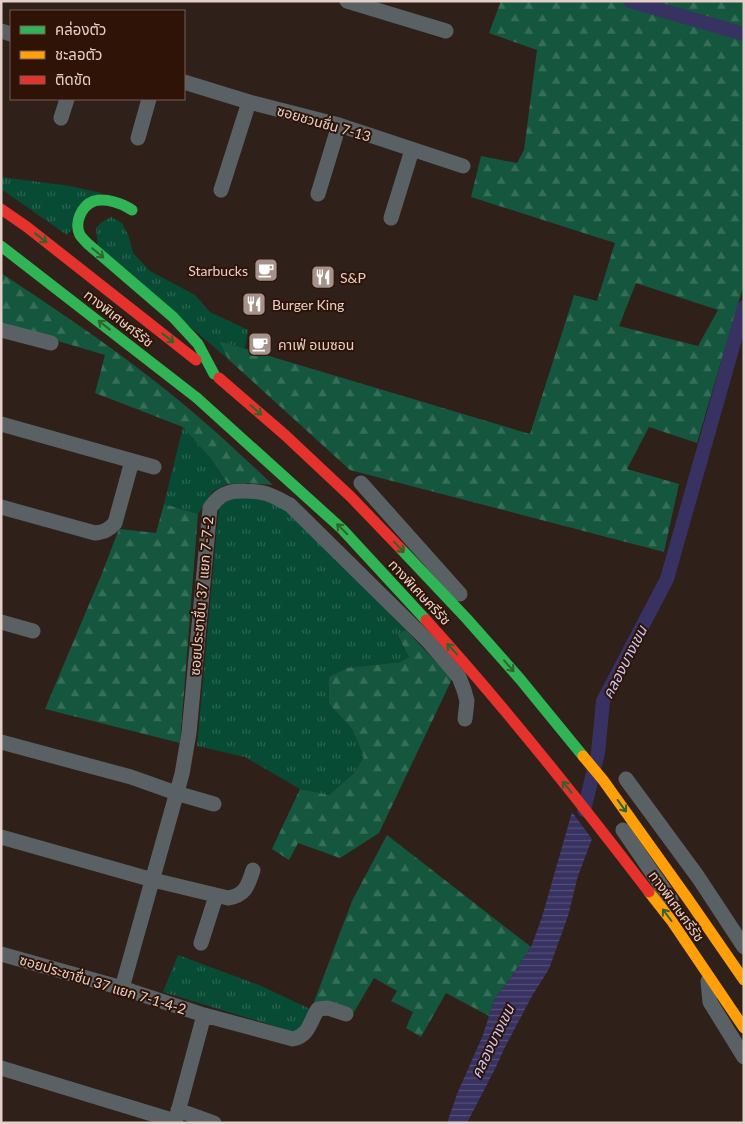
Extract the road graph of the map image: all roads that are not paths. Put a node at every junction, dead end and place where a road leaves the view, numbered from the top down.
1 (347, 1) edge
2 (446, 32) dead end
3 (185, 82) edge
4 (67, 100) edge
5 (149, 100) edge
6 (249, 102) junction
7 (61, 118) dead end
8 (339, 125) junction
9 (138, 138) dead end
10 (412, 150) junction
11 (463, 166) dead end
12 (221, 190) dead end
13 (318, 194) dead end
14 (1, 209) edge
15 (132, 210) dead end
16 (391, 218) dead end
17 (1, 246) edge
18 (1, 252) edge
19 (29, 266) junction
20 (1, 330) edge
21 (51, 343) dead end
22 (217, 376) junction
23 (1, 424) edge
24 (132, 461) junction
25 (154, 466) dead end
26 (361, 483) dead end
27 (1, 507) edge
28 (1, 622) edge
29 (33, 631) dead end
30 (459, 677) junction
31 (465, 719) dead end
32 (1, 742) edge
33 (626, 779) dead end
34 (176, 793) junction
35 (214, 804) dead end
36 (614, 817) dead end
37 (1, 837) edge
38 (253, 870) dead end
39 (153, 880) junction
40 (216, 896) junction
41 (202, 943) dead end
42 (744, 947) edge
43 (1, 954) edge
44 (744, 980) edge
45 (122, 988) junction
46 (204, 1014) junction
47 (346, 1014) dead end
48 (744, 1028) edge
49 (744, 1057) edge
50 (1, 1068) edge
51 (176, 1118) edge
52 (214, 1123) edge

1 - 2 street
3 - 6 street, ซอยชวนชื่น 7-13
4 - 7 street
5 - 9 street
6 - 8 street, ซอยชวนชื่น 7-13
6 - 12 street
8 - 10 street, ซอยชวนชื่น 7-13
8 - 13 street
10 - 11 street, ซอยชวนชื่น 7-13
10 - 16 street
14 -> 22 highway, ทางพิเศษศรีรัช
15 -> 22 highway
17 - 19 highway, ทางพิเศษศรีรัช
18 - 19 highway
48 -> 19 highway, ทางพิเศษศรีรัช, bridge
20 - 21 street
22 -> 44 highway, ทางพิเศษศรีรัช, bridge
23 - 24 street
24 - 25 street
24 - 27 street
26 - 30 street
28 - 29 street
30 - 31 street, ซอยประชาชื่น 37 แยก 7-7-2
30 - 34 street, ซอยประชาชื่น 37 แยก 7-7-2
32 - 34 street
33 - 42 street
34 - 35 street
34 - 39 street, ซอยประชาชื่น 37 แยก 7-7-2
36 - 49 street
37 - 39 street
38 - 40 street
39 - 40 street
39 - 45 street, ซอยประชาชื่น 37 แยก 7-7-2
40 - 41 street
43 - 45 street, ซอยประชาชื่น 37 แยก 7-1-4-2
45 - 46 street, ซอยประชาชื่น 37 แยก 7-1-4-2
46 - 47 street, ซอยประชาชื่น 37 แยก 7-1-4-2
46 - 51 street
50 - 51 street
51 - 52 street

